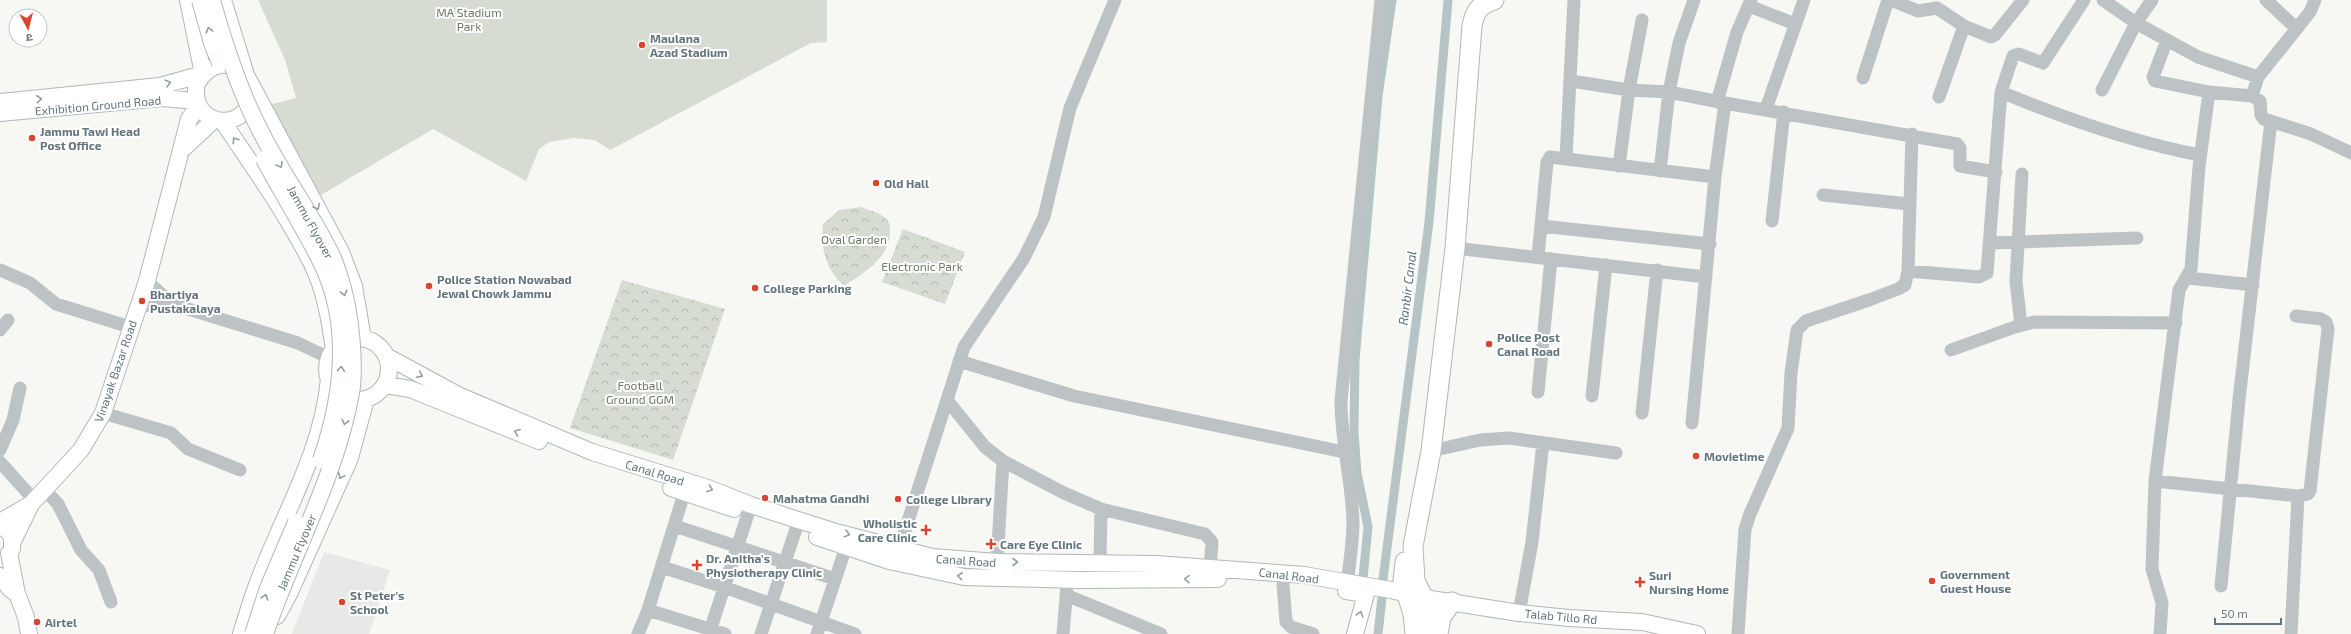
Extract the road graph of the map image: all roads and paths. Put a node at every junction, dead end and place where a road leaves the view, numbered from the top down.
1 (188, 0) edge
2 (200, 0) edge
3 (212, 0) edge
4 (223, 0) edge
5 (1115, 0) edge
6 (1381, 0) edge
7 (1494, 0) edge
8 (1574, 0) edge
9 (1694, 0) edge
10 (1804, 0) edge
11 (1890, 0) edge
12 (2023, 0) edge
13 (2084, 0) edge
14 (2103, 0) edge
15 (2152, 0) edge
16 (2266, 0) edge
17 (2315, 0) edge
18 (1750, 3) edge
19 (1934, 4) edge
20 (1642, 20) dead end
21 (2136, 23) junction
22 (1795, 24) junction
23 (1964, 26) junction
24 (2296, 28) junction
25 (2167, 40) junction
26 (203, 74) junction
27 (2258, 77) junction
28 (1863, 78) dead end
29 (249, 81) junction
30 (1571, 81) junction
31 (1629, 90) junction
32 (2102, 90) dead end
33 (1669, 92) junction
34 (2001, 92) junction
35 (2209, 92) junction
36 (2252, 96) junction
37 (1939, 97) dead end
38 (0, 102) edge
39 (1721, 102) junction
40 (197, 103) junction
41 (1766, 109) junction
42 (1784, 112) junction
43 (0, 113) edge
44 (219, 121) junction
45 (2271, 121) junction
46 (1912, 134) junction
47 (183, 149) junction
48 (2351, 153) edge
49 (2200, 155) junction
50 (1566, 158) junction
51 (1619, 166) junction
52 (1660, 171) junction
53 (1996, 172) junction
54 (2022, 174) dead end
55 (1715, 177) junction
56 (1823, 195) dead end
57 (1909, 204) junction
58 (1772, 221) dead end
59 (1541, 226) junction
60 (2137, 238) dead end
61 (2018, 242) junction
62 (1990, 243) junction
63 (1710, 244) junction
64 (1455, 248) junction
65 (1545, 258) junction
66 (1606, 265) junction
67 (0, 270) edge
68 (1657, 270) junction
69 (1908, 271) junction
70 (1706, 277) junction
71 (2188, 278) junction
72 (146, 281) junction
73 (2254, 285) junction
74 (172, 304) junction
75 (138, 306) junction
76 (2296, 316) dead end
77 (8, 320) dead end
78 (2176, 323) junction
79 (2021, 325) junction
80 (130, 327) junction
81 (0, 330) edge
82 (364, 339) junction
83 (1951, 350) dead end
84 (332, 354) junction
85 (386, 356) junction
86 (959, 361) junction
87 (329, 380) junction
88 (385, 386) junction
89 (20, 388) dead end
90 (1538, 392) dead end
91 (1592, 396) dead end
92 (366, 399) junction
93 (947, 400) junction
94 (103, 412) junction
95 (1642, 413) dead end
96 (1692, 422) dead end
97 (1543, 443) junction
98 (0, 450) edge
99 (1431, 451) junction
100 (1344, 452) junction
101 (1616, 453) dead end
102 (1003, 461) junction
103 (0, 462) edge
104 (240, 470) dead end
105 (2155, 481) junction
106 (686, 487) junction
107 (2230, 490) junction
108 (2298, 496) junction
109 (37, 498) junction
110 (1101, 509) junction
111 (748, 514) junction
112 (0, 522) edge
113 (675, 526) junction
114 (0, 527) edge
115 (796, 529) junction
116 (846, 547) junction
117 (737, 548) junction
118 (899, 549) junction
119 (7, 551) edge
120 (997, 562) junction
121 (785, 563) junction
122 (1100, 563) junction
123 (662, 567) junction
124 (1210, 568) junction
125 (0, 576) edge
126 (835, 579) junction
127 (1347, 583) junction
128 (1283, 584) junction
129 (2221, 586) dead end
130 (724, 587) junction
131 (1067, 587) junction
132 (17, 594) junction
133 (1413, 598) junction
134 (111, 602) dead end
135 (1452, 602) junction
136 (770, 603) junction
137 (648, 610) junction
138 (1519, 613) junction
139 (819, 628) edge
140 (709, 632) edge
141 (29, 634) edge
142 (241, 634) edge
143 (252, 634) edge
144 (265, 634) edge
145 (268, 634) edge
146 (638, 634) edge
147 (725, 634) edge
148 (761, 634) edge
149 (855, 634) edge
150 (1063, 634) edge
151 (1161, 634) edge
152 (1313, 634) edge
153 (1356, 634) edge
154 (1415, 634) edge
155 (1432, 634) edge
156 (1438, 634) edge
157 (1697, 634) edge
158 (1738, 634) edge
159 (2160, 634) edge
160 (2291, 634) edge

1 - 26 main road
143 -> 2 main road, Jammu Flyover, bridge
3 -> 144 main road, Jammu Flyover, bridge
4 - 29 main road
5 - 86 street
6 - 100 street
7 - 64 highway
8 - 30 street
9 - 33 street
10 - 22 street
11 - 19 street
11 - 28 street
12 - 23 street
13 - 34 street
14 - 21 street
15 - 21 street
16 - 24 street
17 - 24 street
18 - 22 street
18 - 39 street
19 - 23 street
20 - 31 street
21 - 25 street
21 - 32 street
22 - 41 street
23 - 37 street
24 - 27 street
25 - 27 street
25 - 35 street
26 - 29 main road
38 -> 26 main road
26 - 40 main road
27 - 36 street
29 - 44 main road
29 -> 82 main road
30 - 31 street
30 - 50 street
31 - 33 street
31 - 51 street
33 - 39 street
33 - 52 street
34 - 49 street
34 - 53 street
35 - 36 street
35 - 49 street
36 - 45 street
39 - 41 street
39 - 55 street
40 - 43 main road, Exhibition Ground Road
40 - 44 main road
40 - 47 main road, Vinayak Bazar Road
41 - 42 street
42 - 46 street
42 - 58 street
44 - 47 main road
84 -> 44 main road
45 - 48 street
45 - 73 street
46 - 53 street
46 - 57 street
47 - 72 main road, Vinayak Bazar Road
49 - 71 street
50 - 51 street
50 - 59 street
51 - 52 street
52 - 55 street
53 - 62 street
54 - 61 street
55 - 63 street
56 - 57 street
57 - 69 street
59 - 63 street
59 - 65 street
60 - 61 street
61 - 62 street
61 - 79 street
62 - 69 street
63 - 70 street
64 - 65 street
64 - 99 highway
65 - 66 street
65 - 90 street
66 - 68 street
66 - 91 street
67 - 80 street
68 - 70 street
68 - 95 street
69 - 158 street
70 - 96 street
71 - 73 street
71 - 78 street
72 - 74 street
72 - 75 main road, Vinayak Bazar Road
73 - 107 street
74 - 75 street
74 - 84 street
75 - 80 main road, Vinayak Bazar Road
76 - 108 street
77 - 81 street
78 - 79 street
78 - 105 street
79 - 83 street
80 - 94 main road, Vinayak Bazar Road
82 - 84 main road
82 - 85 main road
84 - 87 main road
85 - 88 main road
85 -> 106 main road, Canal Road
86 - 93 street
86 - 100 street
87 - 92 main road
87 - 142 main road
88 - 92 main road
106 -> 88 main road, Canal Road
89 - 98 street
92 -> 145 main road
93 - 102 street
93 - 118 street
94 - 104 street
94 - 109 main road, Vinayak Bazar Road
97 - 99 street
97 - 101 street
97 - 138 street
99 - 133 highway
100 - 127 street
102 - 110 street
102 - 120 street
103 - 109 street
105 - 107 street
105 - 159 street
106 - 111 main road, Canal Road
106 - 113 street
106 -> 118 main road, Canal Road
107 - 108 street
107 - 129 street
108 - 160 street
109 - 112 main road
109 - 119 main road
109 - 134 street
110 - 122 street
110 - 124 street
111 - 115 main road, Canal Road
111 - 117 street
113 - 117 street
113 - 123 street
114 - 119 main road
115 - 116 main road, Canal Road
115 - 121 street
116 - 126 street
131 -> 116 main road, Canal Road
117 - 121 street
117 - 130 street
118 - 120 main road, Canal Road
119 - 132 main road
120 -> 122 main road, Canal Road
121 - 126 street
121 - 136 street
122 - 124 main road, Canal Road
123 - 130 street
123 - 137 street
124 - 127 main road, Canal Road
125 - 132 main road
126 - 139 street
127 - 133 main road, Canal Road
128 -> 131 main road, Canal Road
128 - 152 street
153 -> 128 main road, Canal Road
130 - 136 street
130 - 140 street
131 - 150 street
131 - 151 street
132 - 141 main road
133 - 135 main road, Talab Tillo Rd
133 - 154 highway
133 - 155 highway
135 - 138 main road, Talab Tillo Rd
135 - 156 highway
136 - 139 street
136 - 148 street
137 - 140 street
137 - 146 street
138 - 157 main road, Talab Tillo Rd
139 - 149 street
140 - 147 street

